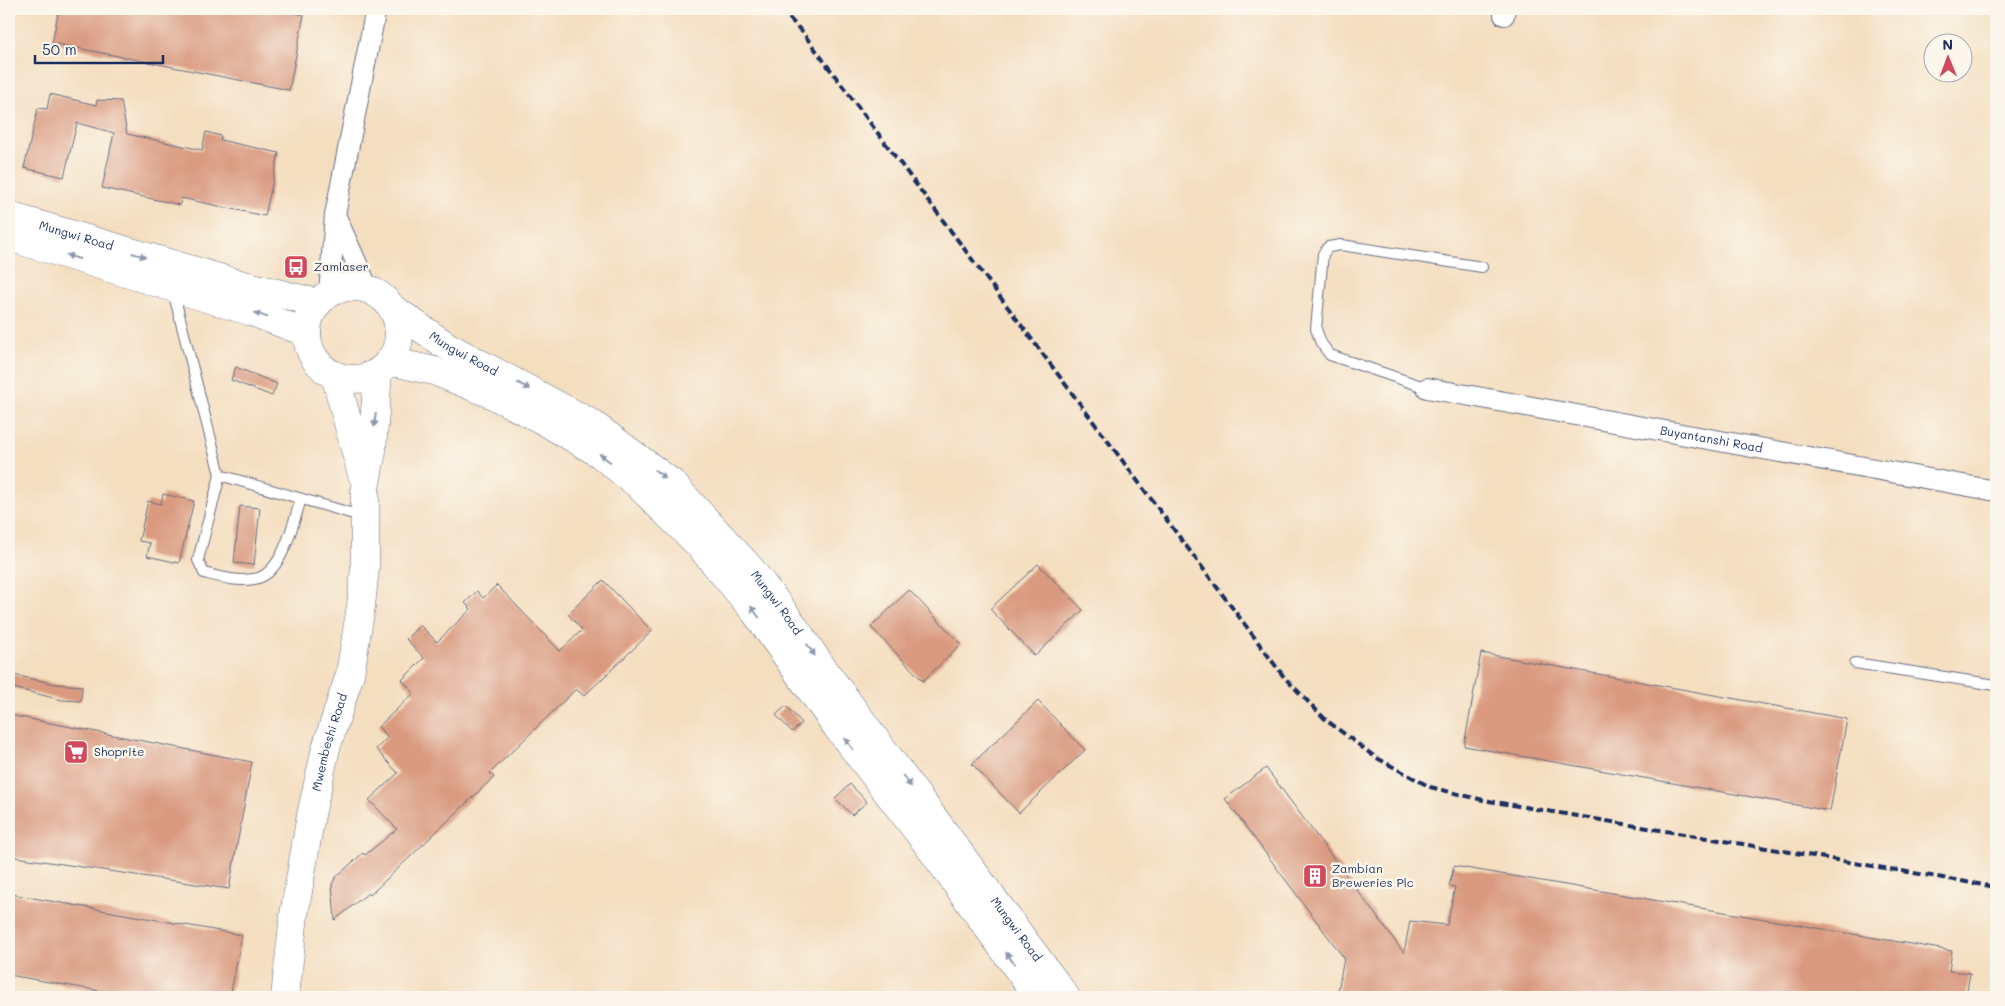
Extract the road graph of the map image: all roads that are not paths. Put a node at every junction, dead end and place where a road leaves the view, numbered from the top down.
1 (376, 9) edge
2 (335, 215) junction
3 (9, 216) edge
4 (9, 237) edge
5 (1482, 267) dead end
6 (172, 287) junction
7 (369, 291) junction
8 (323, 299) junction
9 (392, 308) junction
10 (307, 332) junction
11 (384, 366) junction
12 (335, 375) junction
13 (1427, 388) joint
14 (220, 475) junction
15 (365, 488) junction
16 (1996, 491) edge
17 (301, 499) junction
18 (365, 517) junction
19 (1856, 663) dead end
20 (1996, 685) edge
21 (940, 843) junction
22 (285, 997) edge
23 (1038, 997) edge
24 (1066, 997) edge

1 - 2 street
2 - 7 street
2 - 8 street
3 -> 8 main road, Mungwi Road
6 -> 4 main road, Mungwi Road
5 - 13 lane
10 -> 6 main road, Mungwi Road
6 - 14 lane
7 - 8 main road
7 - 9 main road
8 - 10 main road
9 - 11 main road
9 -> 21 main road, Mungwi Road
10 - 12 main road
11 - 12 main road
11 -> 15 main road
21 -> 11 main road, Mungwi Road
12 - 15 main road
13 - 16 street, Buyantanshi Road
14 - 17 lane
14 - 17 lane
15 - 18 main road, Mwembeshi Road
17 - 18 lane
18 - 22 main road, Mwembeshi Road
19 - 20 lane
23 -> 21 main road, Mungwi Road
21 - 24 main road, Mungwi Road

